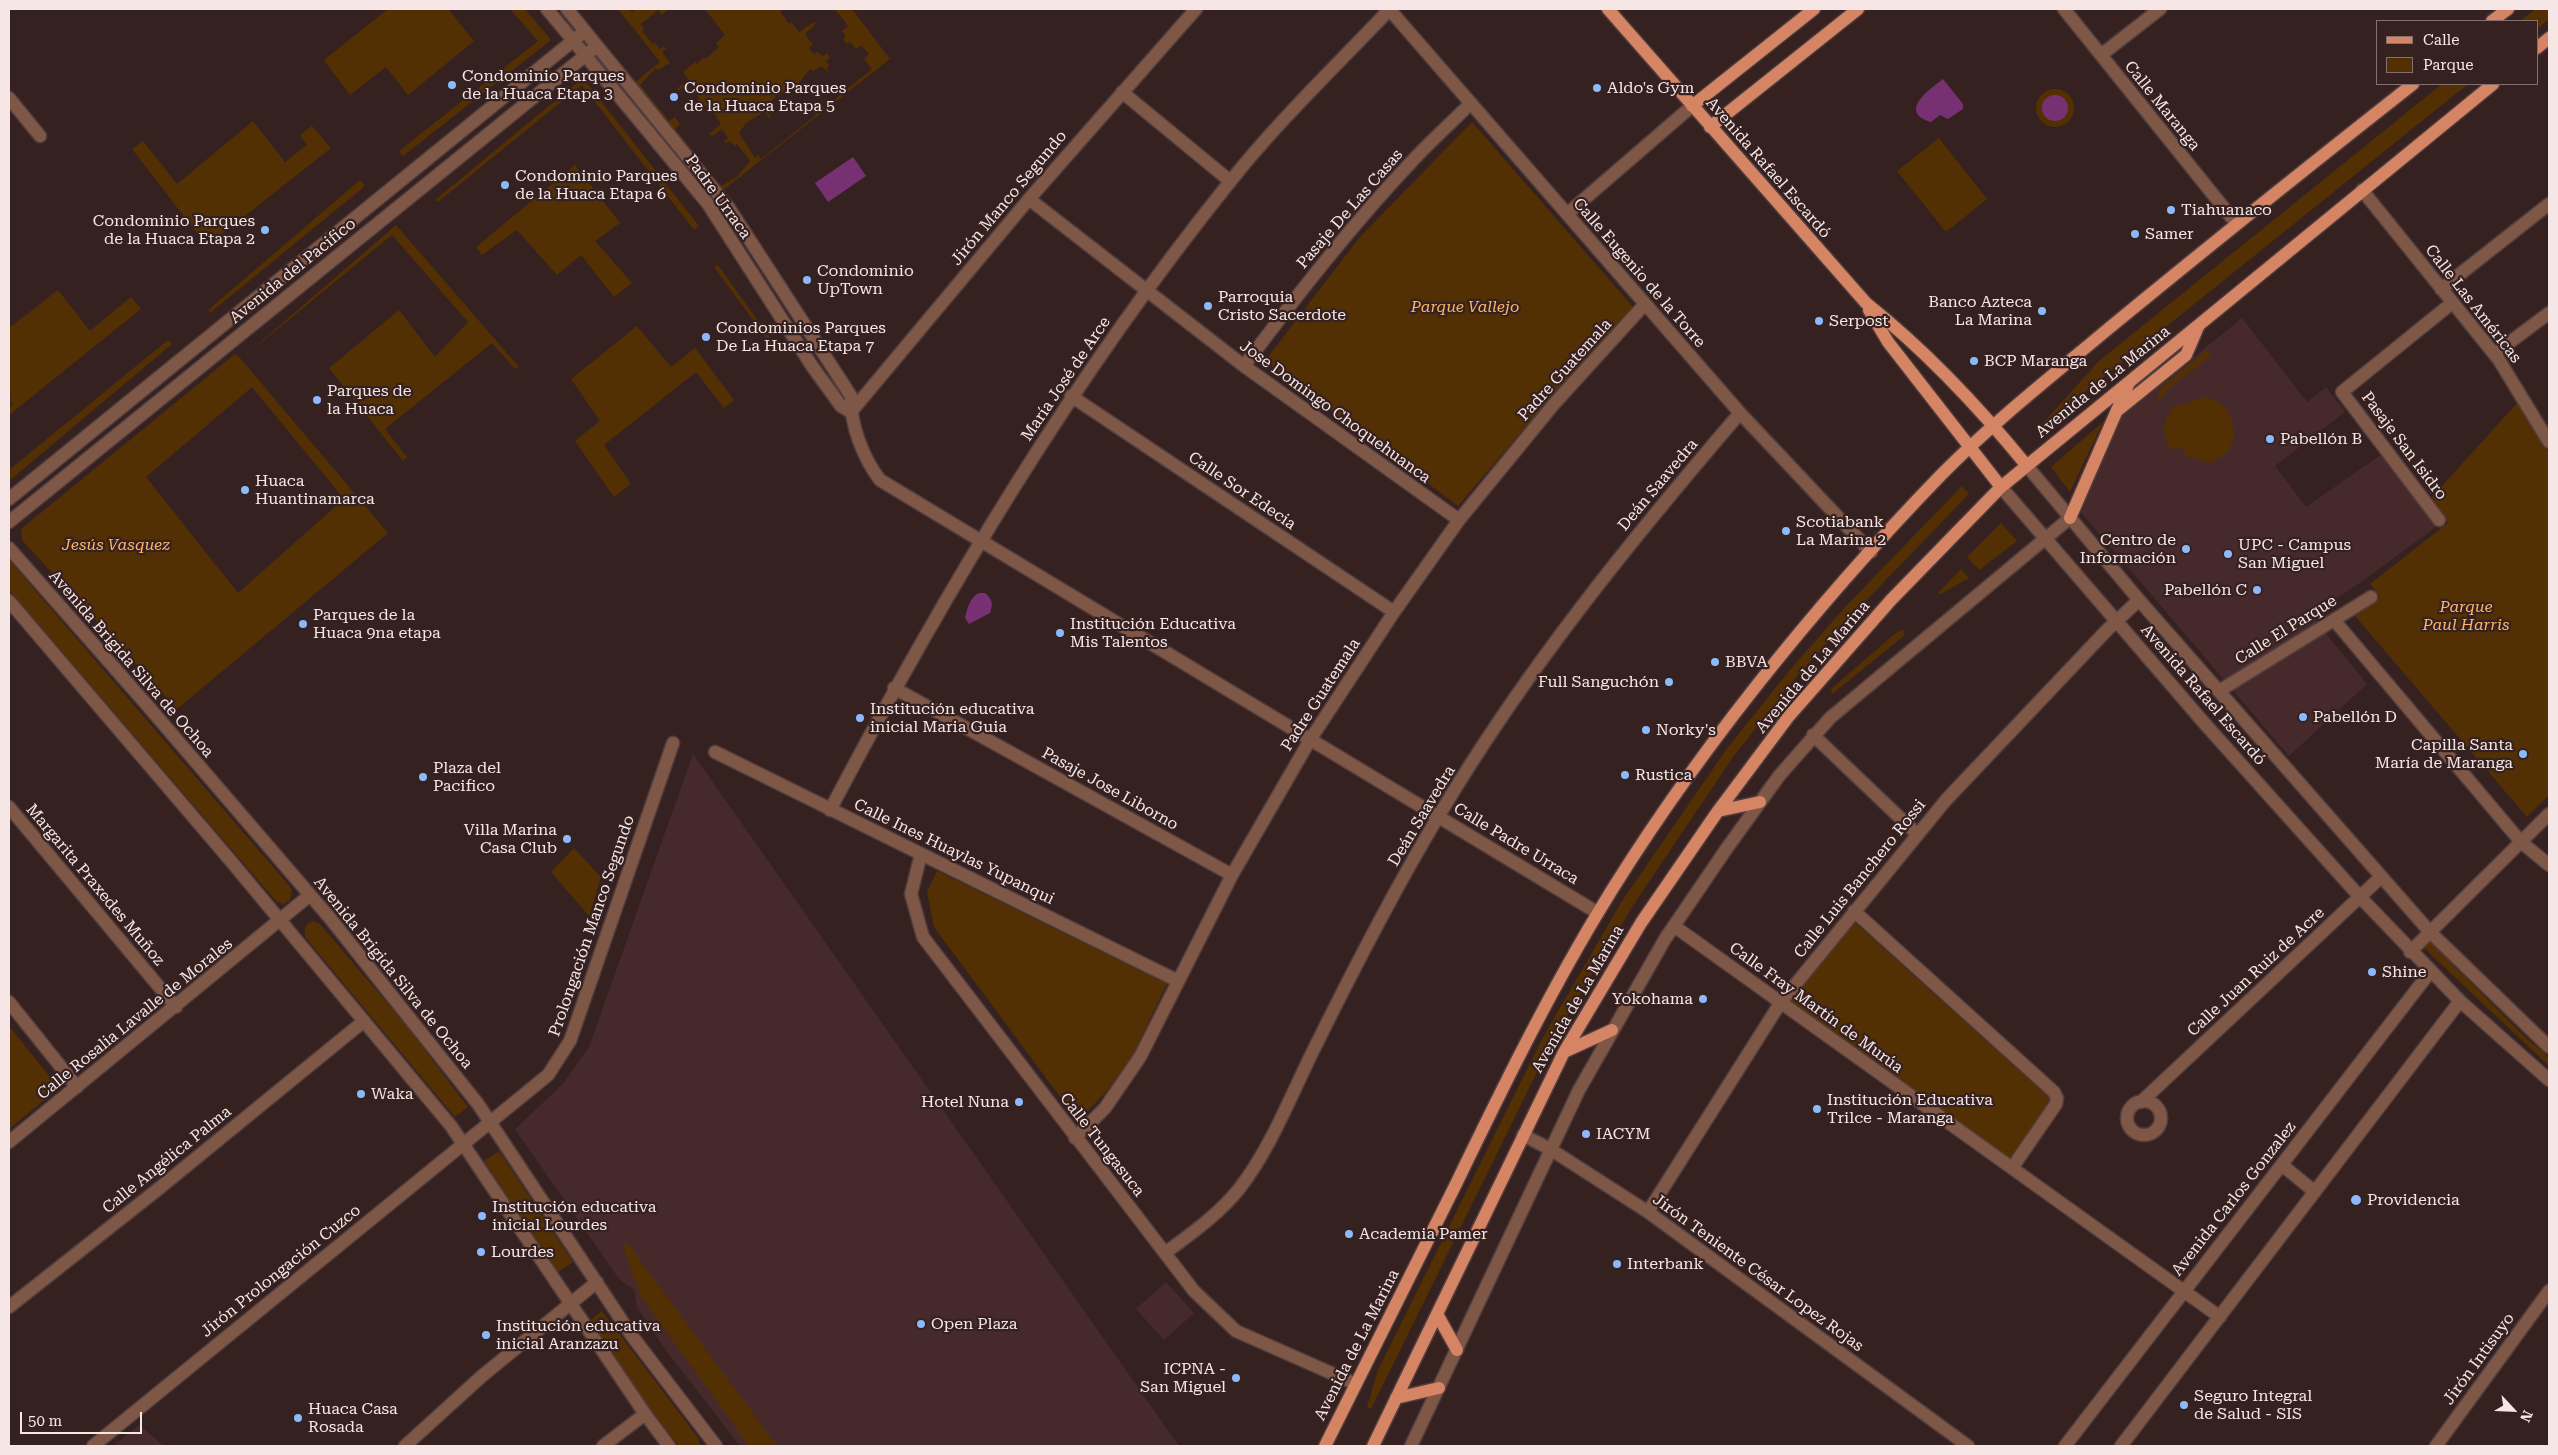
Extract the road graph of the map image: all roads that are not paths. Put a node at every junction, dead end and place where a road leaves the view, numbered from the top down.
1 (547, 9) edge
2 (567, 9) edge
3 (1196, 9) edge
4 (1390, 9) edge
5 (1608, 9) edge
6 (1814, 9) edge
7 (1858, 9) edge
8 (2064, 9) edge
9 (2160, 9) edge
10 (2508, 9) edge
11 (2493, 20) edge
12 (585, 31) junction
13 (2549, 38) edge
14 (573, 40) junction
15 (597, 46) junction
16 (2538, 47) edge
17 (585, 55) junction
18 (2101, 55) junction
19 (2412, 85) edge
20 (2492, 85) edge
21 (1122, 92) junction
22 (9, 98) edge
23 (1471, 103) junction
24 (1692, 106) junction
25 (1710, 128) junction
26 (40, 136) dead end
27 (1230, 181) junction
28 (2362, 190) junction
29 (1029, 199) junction
30 (2549, 204) edge
31 (1567, 214) junction
32 (2236, 223) junction
33 (2441, 289) junction
34 (1146, 292) junction
35 (1866, 303) junction
36 (2452, 303) junction
37 (1645, 304) junction
38 (2549, 313) edge
39 (2199, 325) junction
40 (2494, 354) junction
41 (1244, 366) junction
42 (2130, 382) junction
43 (1071, 396) junction
44 (851, 412) junction
45 (2116, 412) junction
46 (1740, 413) junction
47 (1994, 427) junction
48 (2549, 442) edge
49 (1970, 448) junction
50 (2026, 466) junction
51 (2002, 487) junction
52 (9, 499) edge
53 (2070, 518) junction
54 (1458, 520) junction
55 (2439, 520) dead end
56 (9, 522) edge
57 (2047, 539) junction
58 (980, 540) junction
59 (9, 548) edge
60 (1871, 552) junction
61 (2371, 597) dead end
62 (2139, 600) junction
63 (9, 601) edge
64 (1394, 612) junction
65 (2117, 620) junction
66 (2334, 620) junction
67 (894, 688) junction
68 (2219, 691) junction
69 (1813, 735) junction
70 (1310, 740) junction
71 (673, 743) dead end
72 (715, 752) dead end
73 (1760, 802) junction
74 (9, 807) edge
75 (830, 810) junction
76 (1718, 812) junction
77 (2549, 814) edge
78 (1438, 816) junction
79 (1917, 834) junction
80 (2521, 842) junction
81 (921, 854) junction
82 (2549, 865) edge
83 (1232, 875) junction
84 (2381, 877) junction
85 (310, 896) junction
86 (2360, 897) junction
87 (1854, 911) junction
88 (1598, 913) junction
89 (281, 921) junction
90 (1674, 926) junction
91 (2430, 932) junction
92 (2410, 952) junction
93 (2430, 972) junction
94 (1178, 981) junction
95 (2460, 1001) junction
96 (9, 1002) edge
97 (1781, 1002) junction
98 (176, 1007) junction
99 (364, 1021) junction
100 (1612, 1030) junction
101 (2549, 1047) edge
102 (1564, 1052) junction
103 (2549, 1080) edge
104 (77, 1087) junction
105 (2152, 1091) junction
106 (2141, 1102) junction
107 (2155, 1106) junction
108 (492, 1122) junction
109 (1523, 1135) junction
110 (1075, 1138) junction
111 (9, 1142) edge
112 (465, 1144) junction
113 (1550, 1149) junction
114 (2282, 1165) junction
115 (2012, 1168) junction
116 (2315, 1192) junction
117 (1648, 1212) junction
118 (1165, 1253) junction
119 (597, 1282) junction
120 (2184, 1291) junction
121 (2549, 1291) edge
122 (570, 1302) junction
123 (9, 1307) edge
124 (1437, 1314) junction
125 (2220, 1317) junction
126 (1457, 1350) junction
127 (1356, 1384) junction
128 (1439, 1388) junction
129 (1396, 1398) junction
130 (645, 1414) junction
131 (93, 1446) edge
132 (405, 1446) edge
133 (603, 1446) edge
134 (669, 1446) edge
135 (716, 1446) edge
136 (1324, 1446) edge
137 (1373, 1446) edge
138 (1411, 1446) edge
139 (1968, 1446) edge
140 (2064, 1446) edge
141 (2122, 1446) edge
142 (2436, 1446) edge

1 - 14 street, Padre Urraca
2 - 12 street, Padre Urraca
3 - 21 street, Jirón Manco Segundo
4 - 23 street, Calle Eugenio de la Torre
4 - 27 street, María José de Arce
5 - 24 main road, Avenida Rafael Escardó
6 - 24 main road
7 - 25 main road
8 - 18 street, Calle Maranga
9 - 18 street
10 - 11 main road
12 - 14 street, Avenida del Pacifico
12 - 15 street, Padre Urraca
13 - 16 main road
14 - 17 street, Padre Urraca
14 - 52 street, Avenida del Pacifico
15 - 17 street, Avenida del Pacifico
15 - 44 street, Padre Urraca
17 - 44 street, Padre Urraca
17 - 56 street, Avenida del Pacifico
18 - 32 street, Calle Maranga
19 - 32 main road, Avenida de La Marina
20 - 28 main road, Avenida de La Marina
21 - 27 street
21 - 29 street, Jirón Manco Segundo
22 - 26 street
23 - 31 street, Calle Eugenio de la Torre
23 - 41 street, Pasaje De Las Casas
24 - 25 main road, Avenida Rafael Escardó
24 - 31 street
25 - 35 main road, Avenida Rafael Escardó
27 - 34 street, María José de Arce
28 - 33 street, Calle Las Américas
28 - 39 main road, Avenida de La Marina
29 - 34 street, Jose Domingo Choquehuanca
29 - 44 street, Jirón Manco Segundo
30 - 33 street
31 - 37 street, Calle Eugenio de la Torre
32 - 47 main road, Avenida de La Marina
33 - 36 street, Calle Las Américas
34 - 41 street, Jose Domingo Choquehuanca
34 - 43 street, María José de Arce
35 - 47 main road, Avenida Rafael Escardó
35 - 49 main road, Avenida Rafael Escardó
36 - 40 street, Calle Las Américas
36 - 55 street, Pasaje San Isidro
37 - 46 street, Calle Eugenio de la Torre
37 - 54 street, Padre Guatemala
38 - 40 street
39 - 42 main road, Avenida de La Marina
39 - 45 main road
40 - 48 street, Calle Las Américas
41 - 54 street, Jose Domingo Choquehuanca
42 - 45 main road
42 - 50 main road, Avenida de La Marina
43 - 58 street, María José de Arce
43 - 64 street, Calle Sor Edecia
44 - 58 street, Padre Urraca
45 - 53 main road
46 - 60 street, Calle Eugenio de la Torre
46 - 78 street, Deán Saavedra
47 - 49 main road, Avenida de La Marina
47 - 50 main road, Avenida Rafael Escardó
49 - 51 main road, Avenida Rafael Escardó
49 - 60 main road, Avenida de La Marina
50 - 51 main road, Avenida de La Marina
50 - 53 street, Avenida Rafael Escardó
51 - 57 street, Avenida Rafael Escardó
51 - 76 main road, Avenida de La Marina
53 - 57 street
53 - 62 street, Avenida Rafael Escardó
54 - 64 street, Padre Guatemala
57 - 65 street, Avenida Rafael Escardó
57 - 69 street
58 - 67 street, María José de Arce
58 - 70 street, Calle Padre Urraca
59 - 85 street, Avenida Brigida Silva de Ochoa
60 - 88 main road, Avenida de La Marina
61 - 66 street, Calle El Parque
62 - 65 street, Calle Luis Banchero Rossi
62 - 68 street, Avenida Rafael Escardó
63 - 89 street
64 - 70 street, Padre Guatemala
65 - 79 street, Calle Luis Banchero Rossi
65 - 86 street, Avenida Rafael Escardó
66 - 68 street, Calle El Parque
66 - 80 street
67 - 75 street, María José de Arce
67 - 83 street, Pasaje Jose Liborno
68 - 84 street, Avenida Rafael Escardó
69 - 73 street
69 - 79 street
70 - 78 street, Calle Padre Urraca
70 - 83 street, Padre Guatemala
71 - 108 street, Prolongación Manco Segundo
72 - 75 street, Calle Ines Huaylas Yupanqui
73 - 76 main road
73 - 90 street
74 - 98 street, Margarita Praxedes Muñoz
75 - 81 street, Calle Ines Huaylas Yupanqui
76 - 102 main road, Avenida de La Marina
77 - 80 street
78 - 88 street, Calle Padre Urraca
78 - 118 street, Deán Saavedra
79 - 87 street, Calle Luis Banchero Rossi
80 - 82 street
80 - 91 street
81 - 94 street, Calle Ines Huaylas Yupanqui
81 - 110 street, Calle Tungasuca
83 - 94 street, Padre Guatemala
84 - 86 street, Calle Juan Ruiz de Acre
84 - 91 street, Avenida Rafael Escardó
85 - 89 street, Calle Rosalia Lavalle de Morales
85 - 108 street, Avenida Brigida Silva de Ochoa
86 - 92 street, Avenida Rafael Escardó
86 - 105 street, Calle Juan Ruiz de Acre
87 - 97 street, Calle Luis Banchero Rossi
87 - 115 street
88 - 127 main road, Avenida de La Marina
89 - 98 street, Calle Rosalia Lavalle de Morales
89 - 99 street
90 - 97 street, Calle Fray Martín de Murúa
90 - 100 street
91 - 92 street
91 - 101 street, Avenida Rafael Escardó
92 - 93 street, Avenida Rafael Escardó
93 - 95 street, Avenida Rafael Escardó
93 - 114 street, Avenida Carlos Gonzalez
94 - 110 street, Padre Guatemala
95 - 103 street, Avenida Rafael Escardó
95 - 116 street
96 - 104 street
97 - 115 street, Calle Fray Martín de Murúa
97 - 117 street, Calle Luis Banchero Rossi
98 - 104 street, Calle Rosalia Lavalle de Morales
99 - 112 street
99 - 123 street, Calle Angélica Palma
100 - 102 main road
100 - 113 street
102 - 109 main road, Avenida de La Marina
104 - 111 street, Calle Rosalia Lavalle de Morales
105 - 106 street, Calle Juan Ruiz de Acre
105 - 107 street
106 - 107 street
106 - 107 street
108 - 112 street, Jirón Prolongación Cuzco
108 - 119 street, Avenida Brigida Silva de Ochoa
109 - 113 street, Jirón Teniente César Lopez Rojas
109 - 124 main road, Avenida de La Marina
110 - 118 street, Calle Tungasuca
112 - 122 street
112 - 131 street, Jirón Prolongación Cuzco
113 - 117 street, Jirón Teniente César Lopez Rojas
113 - 126 street
114 - 116 street
114 - 120 street, Avenida Carlos Gonzalez
115 - 120 street, Calle Fray Martín de Murúa
116 - 125 street
117 - 139 street, Jirón Teniente César Lopez Rojas
118 - 127 street, Calle Tungasuca
119 - 122 street
119 - 135 street, Avenida Brigida Silva de Ochoa
120 - 125 street, Calle Fray Martín de Murúa
120 - 140 street, Avenida Carlos Gonzalez
121 - 142 street, Jirón Intisuyo
122 - 130 street
122 - 132 street
124 - 126 main road
124 - 129 main road, Avenida de La Marina
125 - 141 street
126 - 128 street
127 - 136 main road, Avenida de La Marina
128 - 129 main road
128 - 138 street
129 - 137 main road, Avenida de La Marina
130 - 133 street
130 - 134 street

